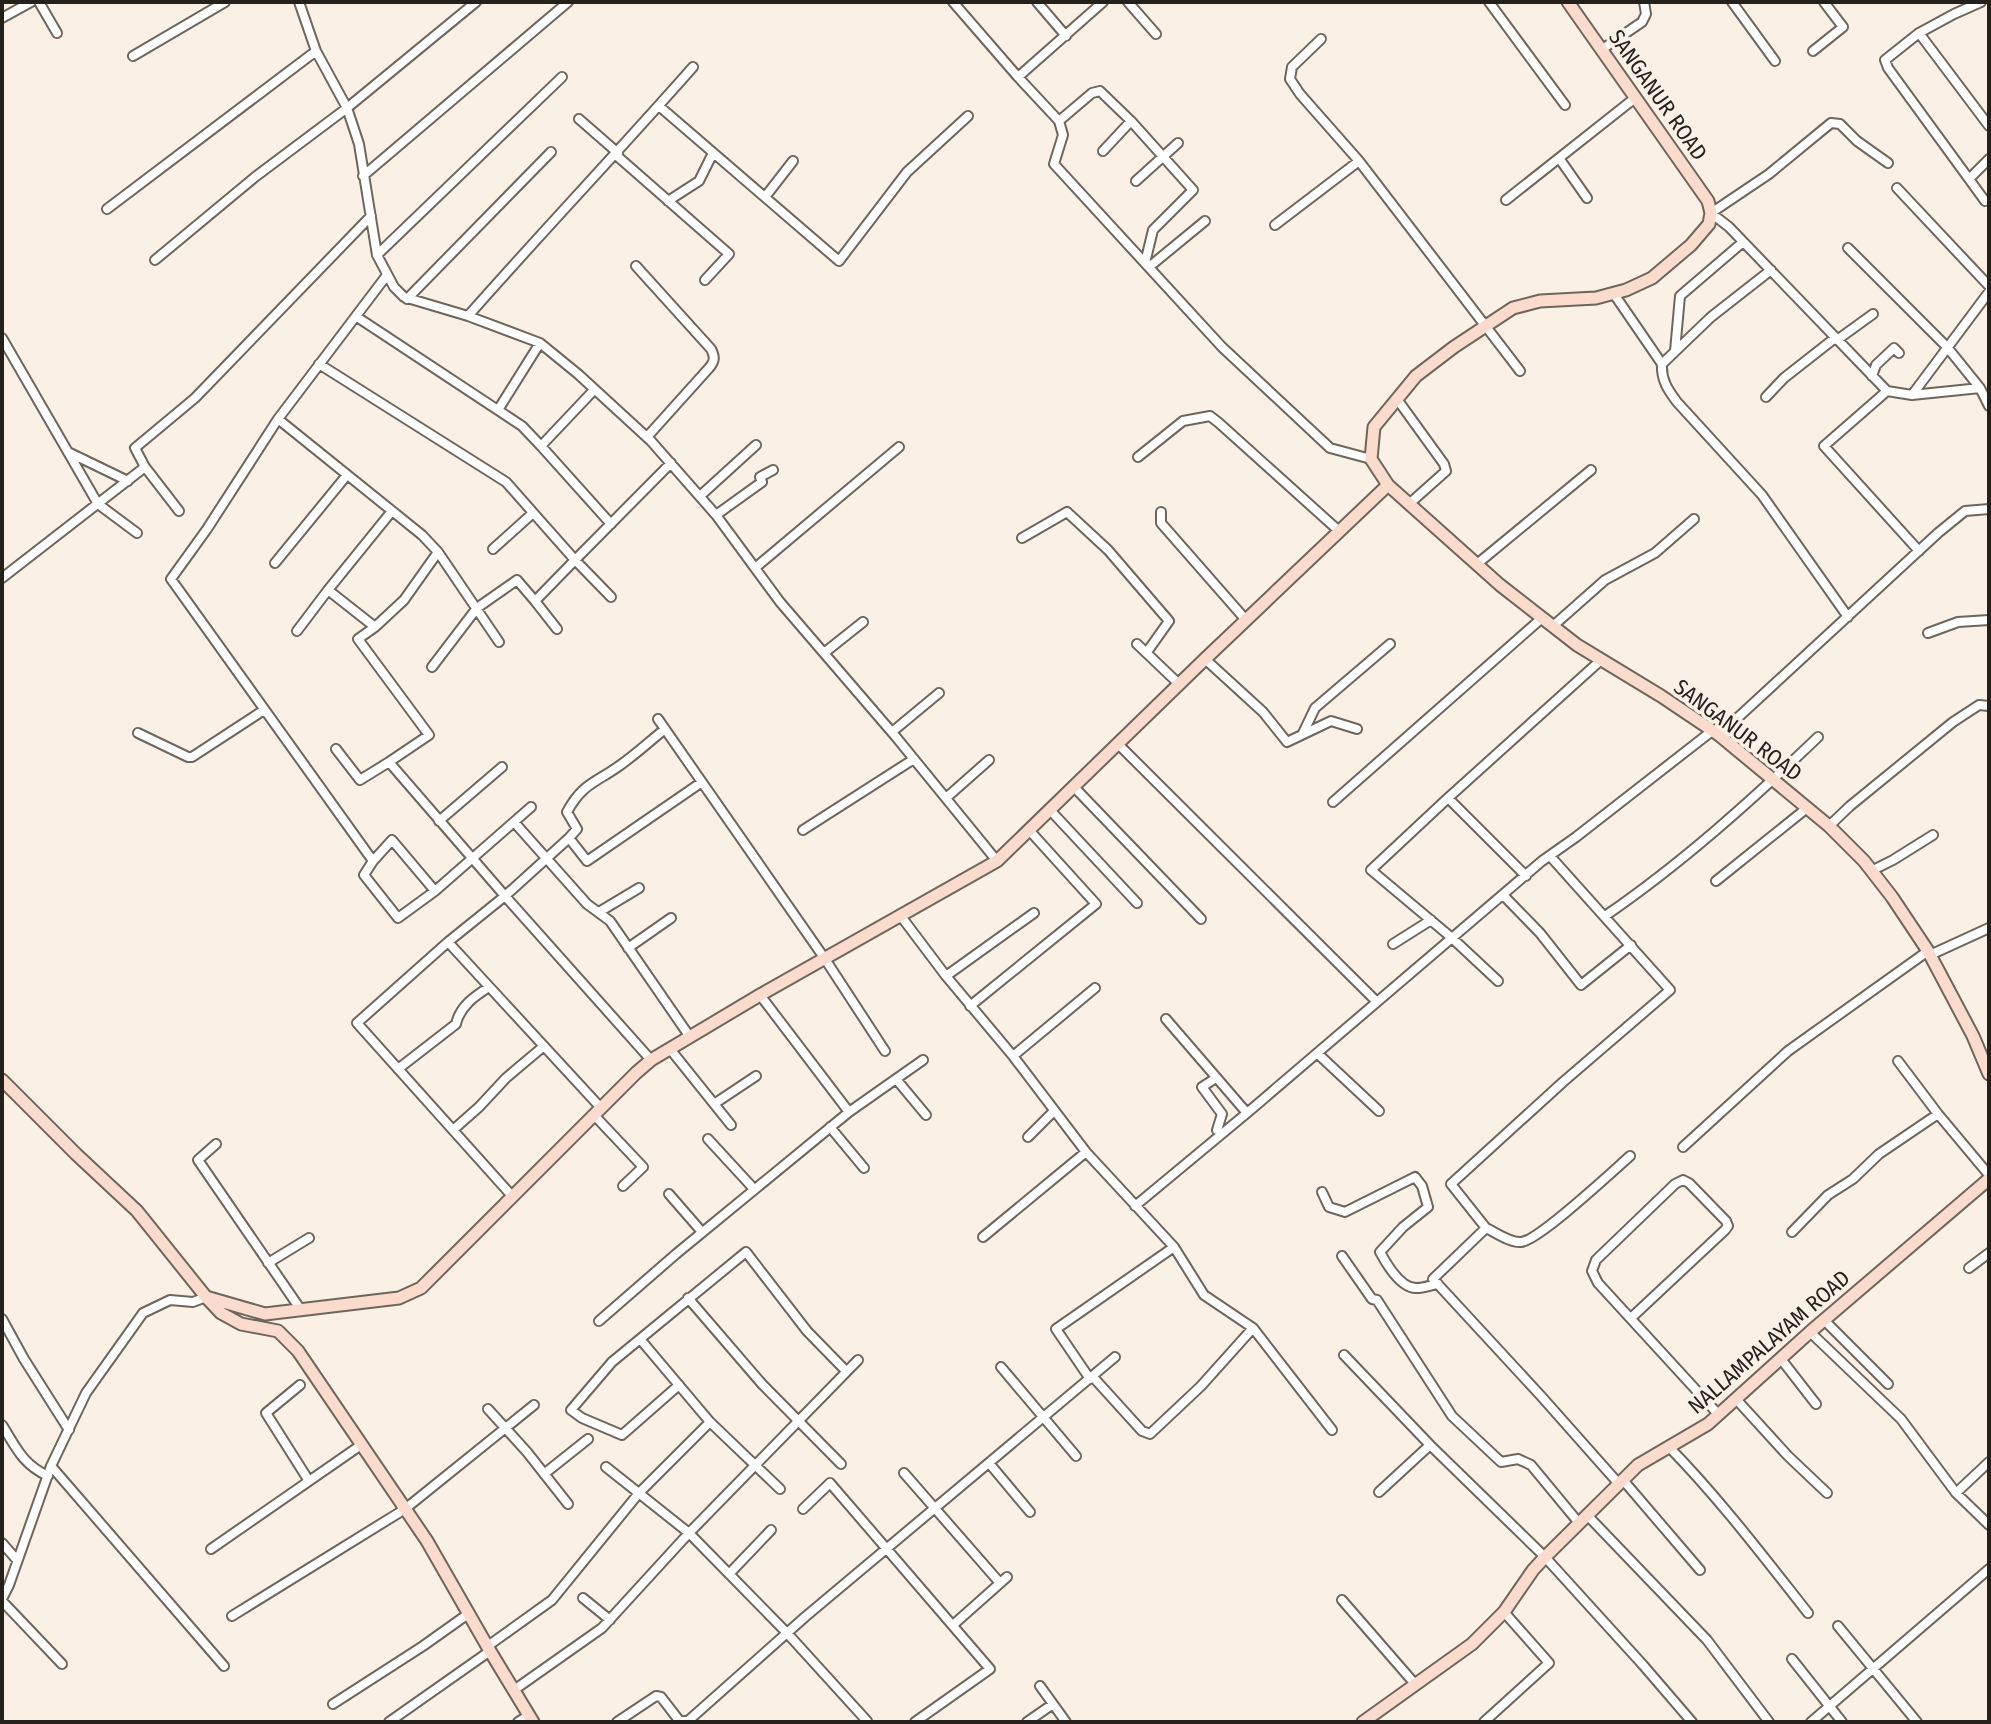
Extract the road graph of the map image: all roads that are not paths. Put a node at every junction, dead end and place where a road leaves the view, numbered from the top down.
1 (31, 2) edge
2 (39, 2) edge
3 (225, 2) edge
4 (299, 2) edge
5 (476, 2) edge
6 (568, 2) edge
7 (1037, 2) edge
8 (1103, 2) edge
9 (1128, 2) edge
10 (1489, 2) edge
11 (1568, 2) edge
12 (1644, 2) edge
13 (1732, 2) edge
14 (1824, 2) edge
15 (1981, 2) edge
16 (958, 4) edge
17 (2, 18) edge
18 (57, 33) dead end
19 (1919, 33) junction
20 (1156, 34) dead end
21 (1066, 36) junction
22 (1321, 39) dead end
23 (1601, 50) junction
24 (316, 51) junction
25 (1813, 51) dead end
26 (133, 56) dead end
27 (1775, 61) dead end
28 (693, 67) dead end
29 (562, 77) dead end
30 (1018, 77) junction
31 (1635, 98) junction
32 (1565, 105) dead end
33 (659, 106) junction
34 (347, 108) junction
35 (968, 116) dead end
36 (579, 119) dead end
37 (1059, 121) junction
38 (1131, 121) junction
39 (1989, 126) edge
40 (1178, 143) dead end
41 (1103, 151) dead end
42 (551, 152) dead end
43 (713, 153) junction
44 (617, 154) junction
45 (1163, 156) junction
46 (1559, 158) junction
47 (1989, 159) edge
48 (793, 161) dead end
49 (1359, 161) junction
50 (1888, 163) dead end
51 (363, 176) junction
52 (1969, 179) junction
53 (1136, 181) dead end
54 (1897, 188) dead end
55 (765, 197) junction
56 (1587, 198) dead end
57 (1506, 200) dead end
58 (668, 201) junction
59 (1985, 201) dead end
60 (107, 209) dead end
61 (1711, 213) junction
62 (371, 216) junction
63 (1205, 221) dead end
64 (1275, 225) dead end
65 (1743, 242) junction
66 (1848, 248) dead end
67 (377, 255) junction
68 (155, 260) dead end
69 (1147, 265) junction
70 (636, 266) dead end
71 (1771, 270) junction
72 (387, 275) junction
73 (705, 280) dead end
74 (1989, 289) edge
75 (1614, 294) junction
76 (407, 299) junction
77 (1873, 314) dead end
78 (468, 316) junction
79 (357, 317) junction
80 (1486, 326) junction
81 (2, 338) edge
82 (1836, 339) junction
83 (540, 343) junction
84 (1947, 347) junction
85 (1675, 352) junction
86 (1899, 353) dead end
87 (2, 357) edge
88 (15, 360) junction
89 (319, 364) junction
90 (1662, 364) junction
91 (1520, 371) dead end
92 (1872, 376) junction
93 (1980, 388) junction
94 (594, 390) junction
95 (1887, 391) junction
96 (1912, 395) junction
97 (1766, 397) dead end
98 (1397, 399) junction
99 (1989, 406) edge
100 (498, 410) junction
101 (278, 419) junction
102 (647, 437) junction
103 (756, 445) dead end
104 (541, 446) junction
105 (899, 447) dead end
106 (67, 452) junction
107 (1138, 457) dead end
108 (1371, 459) junction
109 (671, 463) junction
110 (145, 467) junction
111 (773, 470) dead end
112 (1591, 470) dead end
113 (347, 475) junction
114 (128, 481) junction
115 (1388, 485) junction
116 (700, 496) junction
117 (98, 504) junction
118 (1409, 504) junction
119 (1989, 509) edge
120 (179, 511) dead end
121 (392, 511) junction
122 (1161, 512) dead end
123 (533, 513) junction
124 (716, 515) junction
125 (1694, 519) dead end
126 (611, 524) junction
127 (1339, 531) junction
128 (137, 533) dead end
129 (1022, 538) dead end
130 (493, 549) dead end
131 (1919, 551) junction
132 (438, 552) junction
133 (575, 560) junction
134 (275, 563) dead end
135 (1477, 564) junction
136 (755, 568) junction
137 (2, 578) edge
138 (328, 590) junction
139 (611, 597) dead end
140 (535, 601) junction
141 (477, 608) junction
142 (1848, 617) junction
143 (1542, 618) junction
144 (1246, 620) junction
145 (1989, 620) edge
146 (863, 622) dead end
147 (1553, 626) junction
148 (375, 627) junction
149 (557, 629) dead end
150 (297, 631) dead end
151 (1928, 633) dead end
152 (499, 642) dead end
153 (1137, 644) dead end
154 (1390, 644) dead end
155 (1147, 652) junction
156 (824, 653) junction
157 (1205, 659) junction
158 (1601, 660) junction
159 (432, 667) dead end
160 (1179, 684) junction
161 (939, 693) dead end
162 (1989, 706) edge
163 (264, 710) junction
164 (658, 719) dead end
165 (665, 729) junction
166 (1357, 729) dead end
167 (892, 732) junction
168 (138, 733) dead end
169 (1716, 733) junction
170 (1303, 734) junction
171 (1818, 737) dead end
172 (1118, 744) junction
173 (336, 749) dead end
174 (914, 759) junction
175 (989, 760) dead end
176 (389, 762) junction
177 (502, 767) dead end
178 (1773, 780) junction
179 (702, 782) junction
180 (1074, 787) junction
181 (946, 798) junction
182 (1448, 798) junction
183 (1333, 802) dead end
184 (531, 807) dead end
185 (1807, 808) junction
186 (1050, 810) junction
187 (439, 821) junction
188 (514, 822) junction
189 (1829, 826) junction
190 (803, 830) dead end
191 (1029, 830) junction
192 (1933, 835) dead end
193 (569, 838) junction
194 (1550, 856) junction
195 (472, 858) junction
196 (545, 859) junction
197 (373, 861) junction
198 (997, 861) junction
199 (1871, 871) junction
200 (1526, 876) junction
201 (1716, 881) dead end
202 (639, 888) dead end
203 (435, 891) junction
204 (1503, 895) junction
205 (505, 896) junction
206 (1137, 903) dead end
207 (599, 912) junction
208 (1034, 913) dead end
209 (900, 915) junction
210 (1605, 916) junction
211 (671, 918) dead end
212 (1201, 919) dead end
213 (1431, 920) junction
214 (1989, 928) edge
215 (1452, 938) junction
216 (448, 942) junction
217 (1393, 944) dead end
218 (1631, 945) junction
219 (628, 948) junction
220 (1929, 953) junction
221 (825, 959) junction
222 (946, 976) junction
223 (1498, 981) dead end
224 (489, 987) junction
225 (1095, 988) dead end
226 (760, 995) junction
227 (1377, 1002) junction
228 (970, 1006) junction
229 (1166, 1019) dead end
230 (690, 1037) junction
231 (544, 1046) junction
232 (670, 1049) junction
233 (885, 1051) dead end
234 (1317, 1053) junction
235 (1013, 1056) junction
236 (651, 1060) junction
237 (923, 1060) dead end
238 (1898, 1061) dead end
239 (398, 1069) junction
240 (1989, 1074) edge
241 (756, 1076) dead end
242 (1216, 1078) junction
243 (896, 1079) junction
244 (2, 1080) edge
245 (714, 1104) junction
246 (1054, 1111) junction
247 (1379, 1111) dead end
248 (598, 1112) junction
249 (849, 1112) junction
250 (1247, 1113) junction
251 (1938, 1114) junction
252 (926, 1115) dead end
253 (731, 1125) dead end
254 (830, 1127) junction
255 (453, 1130) junction
256 (1217, 1130) dead end
257 (1028, 1137) dead end
258 (708, 1139) dead end
259 (216, 1144) dead end
260 (1683, 1147) dead end
261 (1086, 1152) junction
262 (1630, 1156) dead end
263 (864, 1168) dead end
264 (1989, 1177) edge
265 (623, 1186) dead end
266 (754, 1189) junction
267 (1322, 1192) dead end
268 (669, 1194) dead end
269 (513, 1197) junction
270 (1135, 1206) junction
271 (1486, 1228) junction
272 (702, 1232) junction
273 (1792, 1232) dead end
274 (983, 1237) dead end
275 (309, 1238) dead end
276 (1174, 1247) junction
277 (1989, 1253) edge
278 (1342, 1256) dead end
279 (268, 1263) junction
280 (1969, 1268) dead end
281 (1438, 1284) junction
282 (206, 1297) junction
283 (688, 1298) junction
284 (301, 1310) junction
285 (1631, 1318) junction
286 (2, 1319) edge
287 (1824, 1320) junction
288 (599, 1321) dead end
289 (1253, 1328) junction
290 (1810, 1332) junction
291 (640, 1339) junction
292 (1344, 1355) dead end
293 (1115, 1357) dead end
294 (1781, 1359) junction
295 (858, 1360) dead end
296 (1001, 1367) dead end
297 (846, 1371) junction
298 (1092, 1378) junction
299 (1888, 1384) dead end
300 (300, 1385) dead end
301 (679, 1385) junction
302 (1736, 1399) junction
303 (1816, 1404) dead end
304 (534, 1405) dead end
305 (488, 1409) dead end
306 (1719, 1415) junction
307 (1044, 1416) junction
308 (797, 1420) junction
309 (710, 1422) junction
310 (2, 1425) edge
311 (505, 1428) junction
312 (69, 1430) junction
313 (1332, 1430) dead end
314 (588, 1439) dead end
315 (361, 1445) junction
316 (1430, 1445) junction
317 (1668, 1446) junction
318 (1076, 1456) dead end
319 (1989, 1462) edge
320 (989, 1463) junction
321 (841, 1464) dead end
322 (754, 1465) junction
323 (606, 1467) dead end
324 (50, 1471) junction
325 (904, 1473) dead end
326 (544, 1474) junction
327 (309, 1481) junction
328 (1621, 1482) junction
329 (780, 1489) dead end
330 (1379, 1492) dead end
331 (639, 1493) junction
332 (1827, 1493) dead end
333 (1956, 1493) junction
334 (568, 1504) dead end
335 (405, 1509) junction
336 (803, 1509) dead end
337 (935, 1509) junction
338 (1030, 1512) dead end
339 (1583, 1519) junction
340 (1989, 1525) edge
341 (771, 1530) dead end
342 (689, 1533) junction
343 (2, 1543) edge
344 (211, 1549) dead end
345 (886, 1550) junction
346 (1545, 1557) junction
347 (17, 1560) junction
348 (1989, 1569) edge
349 (1700, 1570) dead end
350 (729, 1574) junction
351 (583, 1598) dead end
352 (2, 1600) edge
353 (1342, 1600) dead end
354 (1504, 1612) junction
355 (1808, 1613) dead end
356 (468, 1614) junction
357 (232, 1616) dead end
358 (610, 1620) junction
359 (953, 1625) junction
360 (1838, 1626) dead end
361 (787, 1633) junction
362 (490, 1651) junction
363 (1792, 1659) dead end
364 (62, 1664) dead end
365 (224, 1666) dead end
366 (1875, 1669) junction
367 (1415, 1684) junction
368 (1040, 1686) dead end
369 (514, 1690) junction
370 (333, 1704) dead end
371 (1053, 1704) junction
372 (1830, 1707) junction
373 (531, 1719) edge
374 (867, 1721) edge
375 (389, 1722) edge
376 (518, 1722) edge
377 (617, 1722) edge
378 (681, 1722) edge
379 (915, 1722) edge
380 (1027, 1722) edge
381 (1066, 1722) edge
382 (1363, 1722) edge
383 (1484, 1722) edge
384 (1692, 1722) edge
385 (1769, 1722) edge
386 (1811, 1722) edge
387 (1842, 1722) edge
388 (1917, 1722) edge

1 - 17 street
2 - 18 street
3 - 26 street
4 - 24 street
5 - 34 street
6 - 51 street
7 - 21 street
8 - 21 street
9 - 20 street
10 - 32 street
11 - 23 street, SANGANUR ROAD
12 - 23 street
13 - 27 street
14 - 25 street
15 - 19 street
16 - 30 street
19 - 39 street
19 - 52 street
21 - 30 street
22 - 49 street
23 - 31 street, SANGANUR ROAD
24 - 34 street
24 - 60 street
28 - 33 street
29 - 67 street
30 - 37 street
31 - 46 street
31 - 61 street, SANGANUR ROAD
33 - 43 street
33 - 44 street
34 - 51 street
34 - 68 street
35 - 55 street
36 - 44 street
37 - 38 street
37 - 69 street
38 - 41 street
38 - 45 street
40 - 45 street
42 - 76 street
43 - 55 street
43 - 58 street
44 - 58 street
44 - 78 street
45 - 53 street
45 - 69 street
46 - 56 street
46 - 57 street
47 - 52 street
48 - 55 street
49 - 64 street
49 - 80 street
50 - 61 street
51 - 62 street
52 - 59 street
54 - 74 street
58 - 73 street
61 - 65 street
61 - 75 street
62 - 67 street
62 - 110 street
63 - 69 street
65 - 71 street
65 - 85 street
66 - 84 street
67 - 72 street
69 - 108 street
70 - 102 street
71 - 82 street
71 - 85 street
72 - 76 street
72 - 79 street
74 - 84 street
75 - 80 street
75 - 90 street
76 - 78 street
77 - 82 street
78 - 83 street
79 - 89 street
79 - 100 street
80 - 91 street
80 - 98 street
81 - 88 street
82 - 92 street
82 - 97 street
83 - 94 street
83 - 100 street
84 - 93 street
84 - 96 street
85 - 90 street
86 - 92 street
87 - 88 street
88 - 106 street
89 - 101 street
89 - 123 street
90 - 142 street
92 - 95 street
93 - 96 street
93 - 99 street
94 - 102 street
94 - 104 street
95 - 96 street
95 - 131 street
98 - 108 street
98 - 118 street
100 - 104 street
101 - 113 street
101 - 163 street
102 - 109 street
103 - 116 street
104 - 126 street
105 - 136 street
106 - 114 street
106 - 117 street
107 - 127 street
108 - 115 street, SANGANUR ROAD
109 - 116 street
109 - 126 street
110 - 114 street
110 - 120 street
111 - 124 street
112 - 135 street
113 - 121 street
113 - 134 street
114 - 117 street
115 - 118 street, SANGANUR ROAD
115 - 127 street
116 - 124 street
117 - 128 street
117 - 137 street
118 - 135 street, SANGANUR ROAD
119 - 131 street
121 - 132 street
121 - 138 street
122 - 144 street
123 - 130 street
123 - 133 street
124 - 136 street
125 - 147 street
126 - 133 street
127 - 144 street
129 - 155 street
131 - 142 street
132 - 141 street
132 - 148 street
133 - 139 street
133 - 140 street
135 - 143 street, SANGANUR ROAD
136 - 156 street
138 - 148 street
138 - 150 street
140 - 141 street
140 - 149 street
141 - 152 street
141 - 159 street
142 - 169 street
143 - 147 street, SANGANUR ROAD
143 - 183 street
144 - 157 street
145 - 151 street
146 - 156 street
147 - 158 street, SANGANUR ROAD
148 - 176 street
153 - 155 street
154 - 170 street
155 - 160 street
156 - 167 street
157 - 160 street
157 - 170 street
158 - 169 street, SANGANUR ROAD
158 - 182 street
160 - 172 street
161 - 167 street
162 - 189 street
163 - 168 street
163 - 197 street
164 - 165 street
165 - 179 street
165 - 193 street
166 - 170 street
167 - 174 street
169 - 178 street, SANGANUR ROAD
169 - 194 street
171 - 178 street
172 - 180 street
172 - 227 street
173 - 176 street
174 - 181 street
174 - 190 street
175 - 181 street
176 - 187 street
177 - 187 street
178 - 185 street, SANGANUR ROAD
178 - 210 street
179 - 193 street
179 - 221 street
180 - 186 street
180 - 212 street
181 - 198 street
182 - 200 street
182 - 213 street
184 - 188 street
185 - 189 street, SANGANUR ROAD
185 - 201 street
186 - 191 street
186 - 206 street
187 - 195 street
188 - 195 street
188 - 196 street
189 - 199 street, SANGANUR ROAD
191 - 198 street
191 - 228 street
192 - 199 street
193 - 196 street
194 - 200 street
194 - 210 street
195 - 203 street
195 - 205 street
196 - 205 street
196 - 207 street
197 - 203 street
197 - 203 street
198 - 209 street
199 - 220 street, SANGANUR ROAD
200 - 204 street
202 - 207 street
204 - 215 street
204 - 218 street
205 - 216 street
205 - 236 street
207 - 219 street
208 - 222 street
209 - 221 street
209 - 222 street
210 - 218 street
211 - 219 street
213 - 215 street
213 - 217 street
214 - 220 street
215 - 223 street
215 - 227 street
216 - 224 street
216 - 239 street
218 - 271 street
219 - 230 street
220 - 240 street, SANGANUR ROAD
220 - 260 street
221 - 226 street
221 - 233 street
222 - 228 street
224 - 231 street
224 - 239 street
225 - 235 street
226 - 230 street
226 - 249 street
227 - 234 street
228 - 235 street
229 - 242 street
230 - 232 street
231 - 248 street
231 - 255 street
232 - 236 street
232 - 245 street
234 - 247 street
234 - 250 street
235 - 246 street
236 - 248 street
237 - 243 street
238 - 251 street
239 - 255 street
241 - 245 street
242 - 250 street
242 - 256 street
243 - 249 street
243 - 252 street
244 - 282 street
245 - 253 street
246 - 257 street
246 - 261 street
248 - 265 street
248 - 269 street
249 - 254 street
250 - 270 street
251 - 264 street
251 - 273 street
254 - 263 street
254 - 266 street
255 - 269 street
258 - 266 street
259 - 279 street
261 - 270 street
261 - 274 street
262 - 271 street
264 - 287 street, NALLAMPALAYAM ROAD
266 - 272 street
267 - 281 street
268 - 272 street
269 - 284 street
270 - 276 street
271 - 281 street
272 - 288 street
275 - 279 street
276 - 289 street
276 - 298 street
277 - 280 street
278 - 339 street
279 - 284 street
281 - 328 street
282 - 284 street
282 - 312 street
282 - 315 street
283 - 291 street
283 - 297 street
283 - 308 street
285 - 285 street
285 - 306 street
286 - 312 street
287 - 290 street, NALLAMPALAYAM ROAD
287 - 299 street
289 - 298 street
289 - 313 street
290 - 294 street, NALLAMPALAYAM ROAD
290 - 333 street
291 - 301 street
291 - 301 street
292 - 316 street
293 - 298 street
294 - 302 street, NALLAMPALAYAM ROAD
294 - 303 street
295 - 297 street
296 - 307 street
297 - 308 street
298 - 307 street
300 - 327 street
301 - 309 street
302 - 306 street, NALLAMPALAYAM ROAD
302 - 332 street
304 - 311 street
305 - 311 street
306 - 317 street, NALLAMPALAYAM ROAD
307 - 318 street
307 - 320 street
308 - 321 street
308 - 322 street
309 - 322 street
309 - 331 street
310 - 324 street
311 - 326 street
311 - 335 street
312 - 324 street
314 - 326 street
315 - 327 street
315 - 335 street
316 - 330 street
316 - 346 street
317 - 328 street, NALLAMPALAYAM ROAD
317 - 355 street
319 - 333 street
320 - 337 street
320 - 338 street
322 - 329 street
322 - 342 street
323 - 331 street
324 - 347 street
324 - 365 street
325 - 337 street
326 - 334 street
327 - 344 street
328 - 339 street, NALLAMPALAYAM ROAD
328 - 349 street
331 - 342 street
331 - 362 street
333 - 340 street
335 - 356 street
335 - 357 street
336 - 345 street
337 - 345 street
337 - 359 street
339 - 346 street, NALLAMPALAYAM ROAD
339 - 385 street
341 - 350 street
342 - 350 street
342 - 358 street
343 - 347 street
345 - 359 street
345 - 361 street
346 - 354 street, NALLAMPALAYAM ROAD
346 - 384 street
347 - 352 street
348 - 366 street
350 - 361 street
351 - 358 street
352 - 364 street
353 - 367 street
354 - 367 street, NALLAMPALAYAM ROAD
354 - 383 street
356 - 362 street
356 - 370 street
358 - 369 street
359 - 379 street
360 - 366 street
361 - 374 street
361 - 378 street
362 - 369 street
362 - 375 street
363 - 372 street
366 - 372 street
366 - 388 street
367 - 382 street, NALLAMPALAYAM ROAD
368 - 371 street
369 - 373 street
371 - 380 street
371 - 381 street
372 - 386 street
372 - 387 street
373 - 376 street
377 - 378 street

